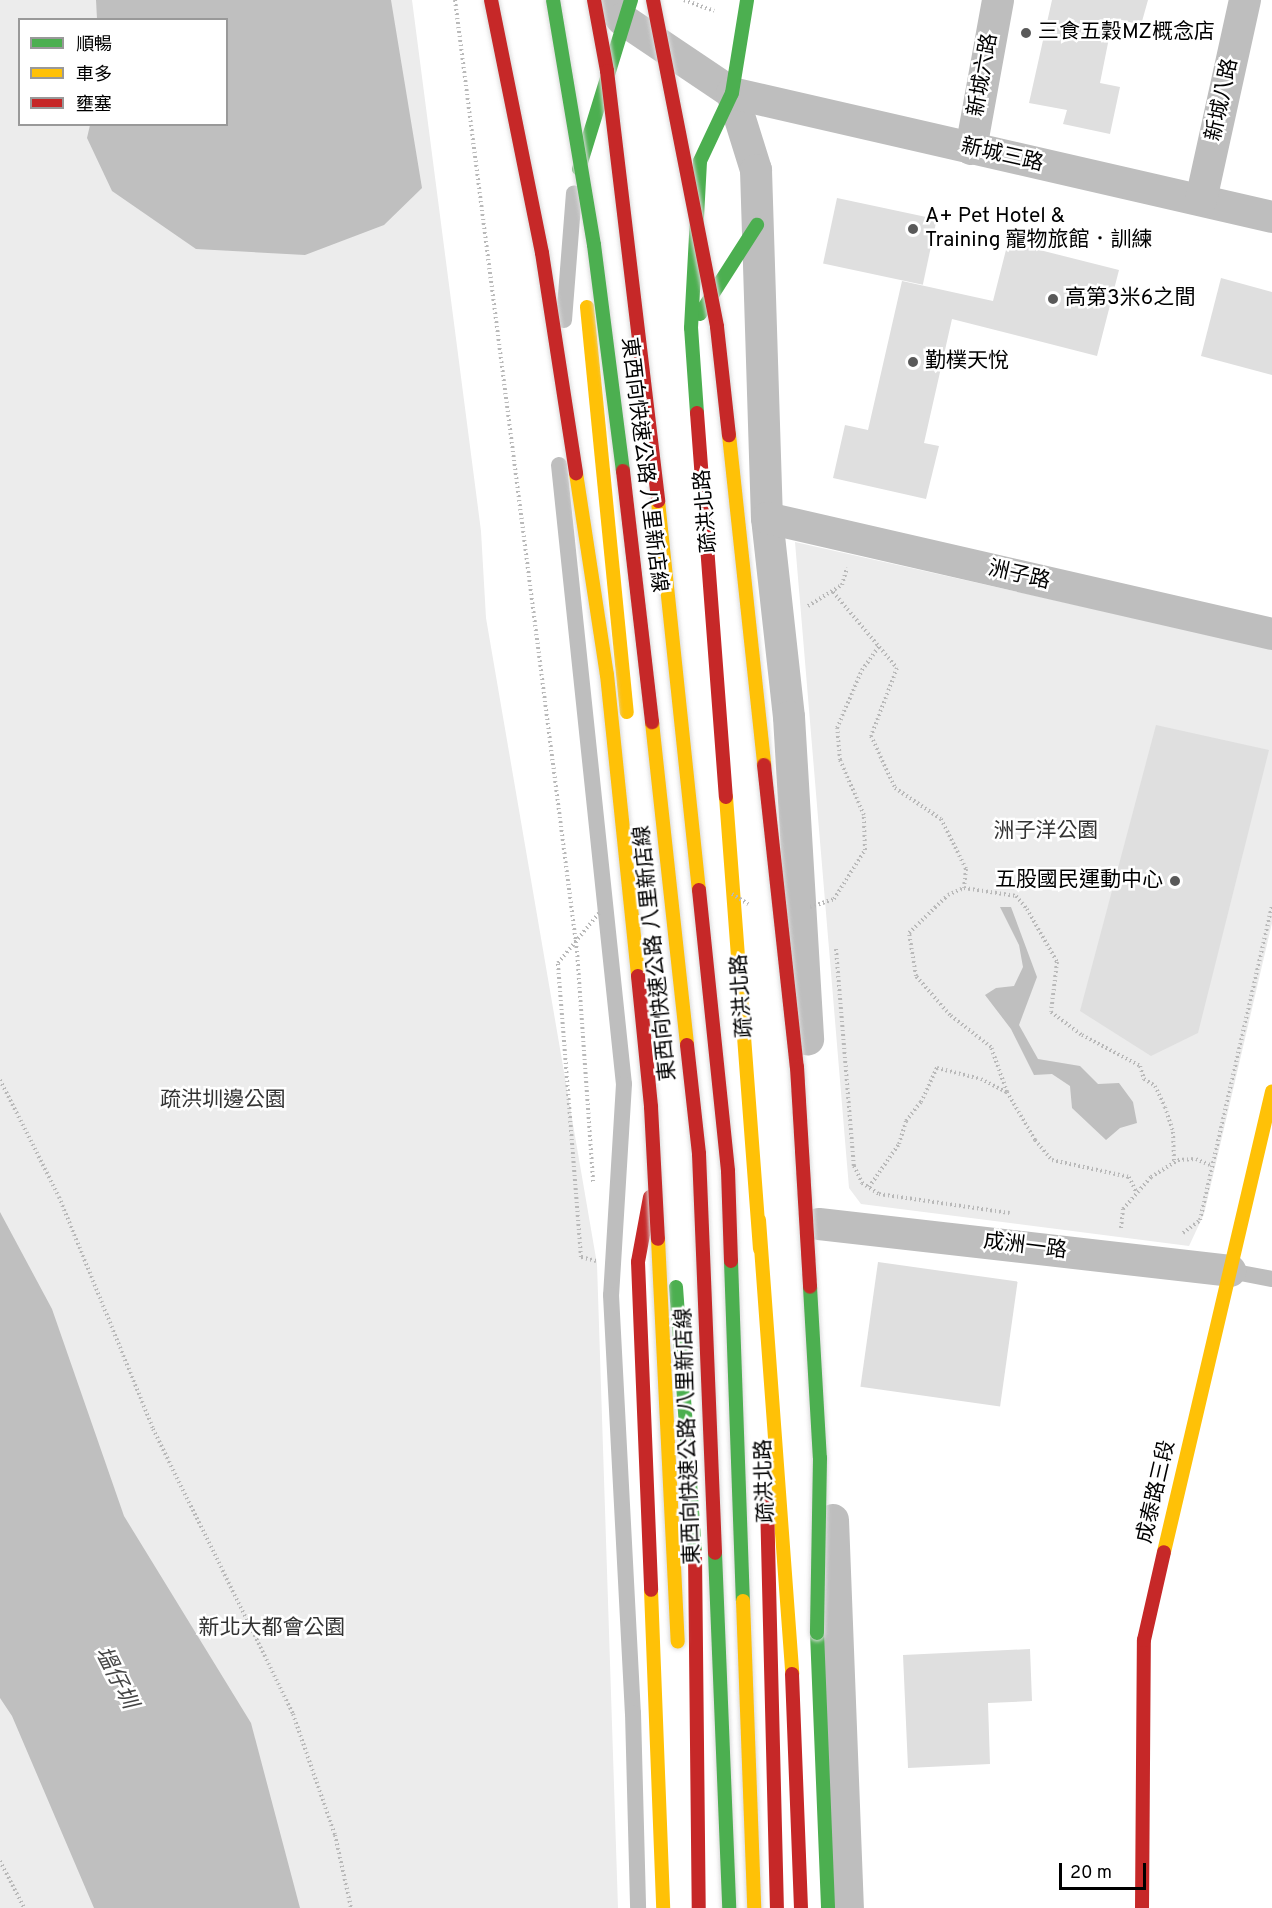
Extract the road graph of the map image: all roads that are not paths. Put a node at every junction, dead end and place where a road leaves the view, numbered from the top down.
1 (492, 0) edge
2 (553, 0) edge
3 (594, 0) edge
4 (653, 0) edge
5 (747, 0) edge
6 (998, 0) edge
7 (1245, 0) edge
8 (620, 6) edge
9 (732, 93) junction
10 (971, 149) junction
11 (574, 183) junction
12 (1201, 200) junction
13 (1272, 218) edge
14 (757, 225) junction
15 (691, 328) junction
16 (767, 518) junction
17 (1272, 633) edge
18 (628, 727) dead end
19 (645, 892) dead end
20 (1272, 1092) edge
21 (665, 1143) junction
22 (759, 1220) junction
23 (819, 1224) junction
24 (1230, 1271) junction
25 (1272, 1279) edge
26 (679, 1648) dead end
27 (683, 1885) dead end
28 (638, 1908) edge
29 (663, 1908) edge
30 (684, 1908) edge
31 (699, 1908) edge
32 (729, 1908) edge
33 (754, 1908) edge
34 (777, 1908) edge
35 (801, 1908) edge
36 (828, 1908) edge
37 (848, 1908) edge
38 (1142, 1908) edge

1 - 26 main road, bridge
2 - 32 main road, 東西向快速公路 八里新店線, bridge
3 - 33 main road, 東西向快速公路 八里新店線, bridge
4 - 36 main road, bridge
5 - 9 main road, 疏洪北路
6 - 10 street, 新城六路
7 - 12 street, 新城八路
8 - 9 street
8 - 11 main road
9 - 10 street, 新城三路
9 - 14 street
9 - 15 main road, 疏洪北路
10 - 12 street, 新城三路
11 - 18 main road
11 - 28 lane
12 - 13 street, 新城三路
14 - 15 main road
14 - 16 street
15 - 22 main road, 疏洪北路
16 - 17 street, 洲子路
16 - 23 street
19 - 21 main road
20 - 24 main road, 成泰路三段
21 - 29 main road
21 - 31 main road
22 - 34 main road, 疏洪北路
22 - 35 main road
23 - 24 street, 成洲一路
23 - 37 street
24 - 25 lane
24 - 38 main road, 成泰路三段
27 - 30 main road

